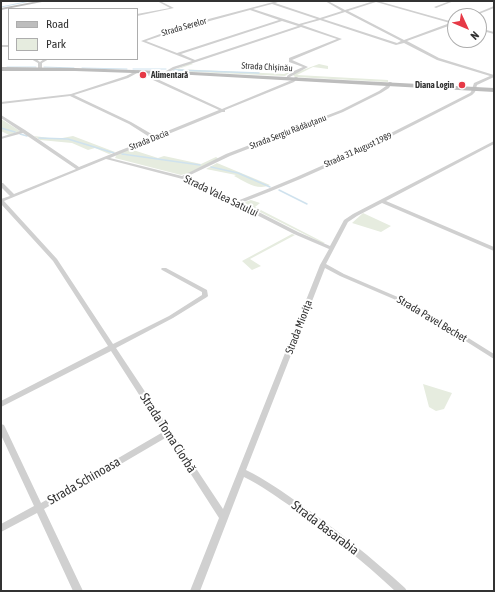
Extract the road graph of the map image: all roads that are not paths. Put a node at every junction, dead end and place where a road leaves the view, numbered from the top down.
1 (45, 1) edge
2 (158, 1) edge
3 (280, 1) edge
4 (326, 1) edge
5 (376, 1) edge
6 (453, 1) edge
7 (439, 2) dead end
8 (272, 3) junction
9 (444, 4) junction
10 (435, 7) dead end
11 (11, 8) edge
12 (250, 9) junction
13 (346, 11) junction
14 (138, 15) edge
15 (320, 19) junction
16 (282, 20) junction
17 (447, 20) edge
18 (447, 25) edge
19 (300, 26) junction
20 (406, 42) junction
21 (178, 54) junction
22 (34, 60) edge
23 (46, 60) edge
24 (195, 61) junction
25 (40, 65) junction
26 (1, 69) edge
27 (138, 71) junction
28 (150, 72) junction
29 (166, 72) junction
30 (493, 76) edge
31 (288, 77) junction
32 (296, 78) junction
33 (390, 83) junction
34 (474, 89) junction
35 (494, 90) edge
36 (71, 95) junction
37 (1, 103) edge
38 (224, 111) junction
39 (1, 116) edge
40 (24, 131) junction
41 (1, 138) edge
42 (155, 138) junction
43 (493, 143) edge
44 (106, 158) junction
45 (79, 169) junction
46 (183, 177) junction
47 (1, 184) edge
48 (13, 196) junction
49 (1, 201) edge
50 (382, 201) junction
51 (236, 203) junction
52 (331, 248) junction
53 (494, 249) edge
54 (323, 266) junction
55 (164, 269) dead end
56 (112, 347) junction
57 (494, 357) edge
58 (1, 404) edge
59 (1, 427) edge
60 (167, 433) junction
61 (242, 472) junction
62 (39, 508) junction
63 (224, 518) junction
64 (1, 528) edge
65 (78, 591) edge
66 (195, 591) edge
67 (402, 591) edge

1 - 11 street
2 - 14 street
3 - 8 street, Strada Serelor
4 - 13 street
5 - 13 street
5 - 17 street
6 - 9 street
7 - 9 street
8 - 12 street, Strada Serelor
8 - 15 street
9 - 10 street
12 - 16 street
12 - 21 street, Strada Serelor
13 - 15 street
13 - 20 street
15 - 19 street
15 - 20 street
16 - 19 street
16 - 21 street
18 - 20 street
19 - 24 street
19 - 31 street
20 - 30 street
21 - 24 street, Strada Serelor
22 - 25 street, Strada Chișinău
23 - 25 street, Strada Chișinău
24 - 29 street
25 - 26 street, Strada Chișinău
25 - 27 street, Strada Chișinău
27 - 28 street, Strada Chișinău
27 - 36 street
28 - 29 street, Strada Chișinău
28 - 38 street
29 - 31 street, Strada Chișinău
30 - 34 street, Strada 31 August 1989
31 - 32 street, Strada Chișinău
32 - 33 street, Strada Chișinău
32 - 38 street, Strada Dacia
33 - 34 street, Strada Chișinău
33 - 46 street, Strada Sergiu Rădăuțanu
34 - 35 street, Strada Chișinău
34 - 51 street, Strada 31 August 1989
36 - 37 street
36 - 42 street
38 - 42 street, Strada Dacia
39 - 40 street
40 - 41 street
40 - 45 street
42 - 44 street, Strada Dacia
43 - 50 street, Strada Miorița
44 - 45 street, Strada Dacia
44 - 46 street, Strada Valea Satului
45 - 48 street, Strada Dacia
46 - 51 street, Strada Valea Satului
47 - 48 street
48 - 49 street, Strada Dacia
49 - 56 street, Strada Toma Ciorbă
50 - 52 street, Strada Miorița
50 - 53 street
51 - 52 street, Strada Valea Satului
52 - 54 street, Strada Miorița
54 - 57 street, Strada Pavel Bechet
54 - 61 street, Strada Miorița
55 - 56 street
56 - 58 street
56 - 60 street, Strada Toma Ciorbă
59 - 62 street
60 - 62 street, Strada Schinoasa
60 - 63 street, Strada Toma Ciorbă
61 - 63 street, Strada Miorița
61 - 67 street, Strada Basarabia
62 - 64 street, Strada Schinoasa
62 - 65 street
63 - 66 street, Strada Miorița

